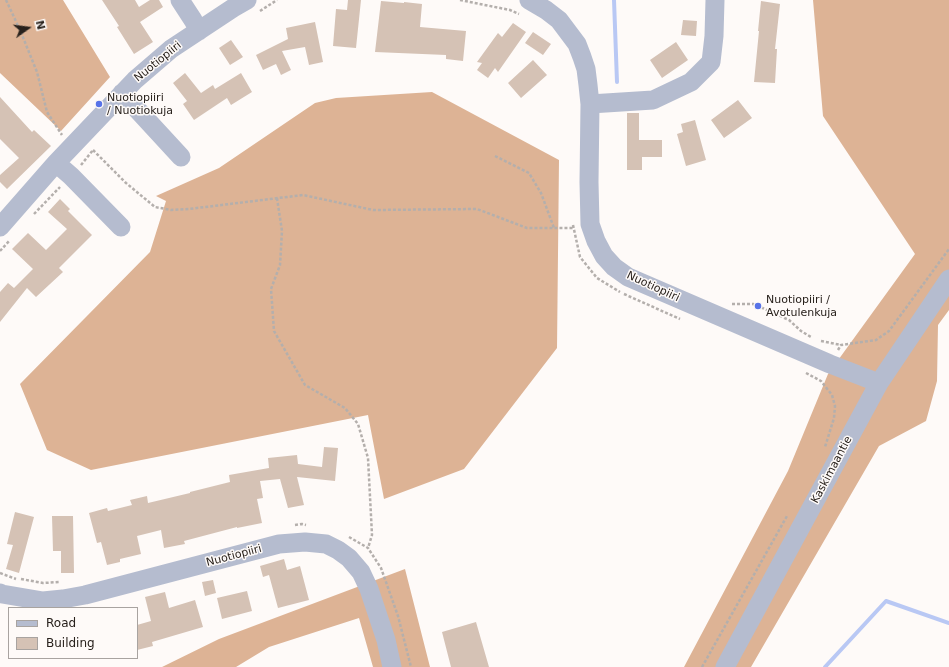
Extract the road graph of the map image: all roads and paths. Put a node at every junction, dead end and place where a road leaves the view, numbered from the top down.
1 (6, 0) edge
2 (180, 0) edge
3 (277, 0) edge
4 (460, 0) edge
5 (488, 0) edge
6 (716, 0) edge
7 (486, 5) junction
8 (253, 6) edge
9 (526, 8) edge
10 (199, 31) junction
11 (122, 93) junction
12 (590, 104) junction
13 (64, 137) dead end
14 (96, 146) dead end
15 (93, 150) junction
16 (495, 156) dead end
17 (181, 157) dead end
18 (56, 163) junction
19 (71, 176) junction
20 (276, 198) junction
21 (33, 216) dead end
22 (573, 220) dead end
23 (5, 226) edge
24 (121, 227) dead end
25 (554, 228) junction
26 (949, 249) edge
27 (0, 251) edge
28 (949, 279) edge
29 (730, 304) dead end
30 (841, 345) junction
31 (830, 364) junction
32 (879, 383) junction
33 (824, 449) dead end
34 (790, 510) dead end
35 (368, 548) dead end
36 (1, 595) edge
37 (392, 667) edge
38 (702, 667) edge
39 (725, 667) edge

1 - 13 path
2 - 10 street
3 - 8 path
4 - 7 path
5 - 7 path
6 - 12 street
7 - 9 path
8 - 10 street, Nuotiopiiri
9 - 12 street, Nuotiopiiri
10 - 11 street, Nuotiopiiri
11 - 17 street
11 - 18 street, Nuotiopiiri
12 - 31 street, Nuotiopiiri
14 - 15 path
15 - 19 path
15 - 20 path
16 - 25 path
18 - 19 street
18 - 23 street, Nuotiopiiri
19 - 21 path
19 - 24 street
20 - 25 path
20 - 35 path
22 - 25 path
23 - 27 path
26 - 30 path
28 - 32 street, Kaskimaantie
29 - 30 path
30 - 31 path
31 - 32 street, Nuotiopiiri
31 - 33 path
32 - 39 street, Kaskimaantie
34 - 38 path
36 - 37 street, Nuotiopiiri

